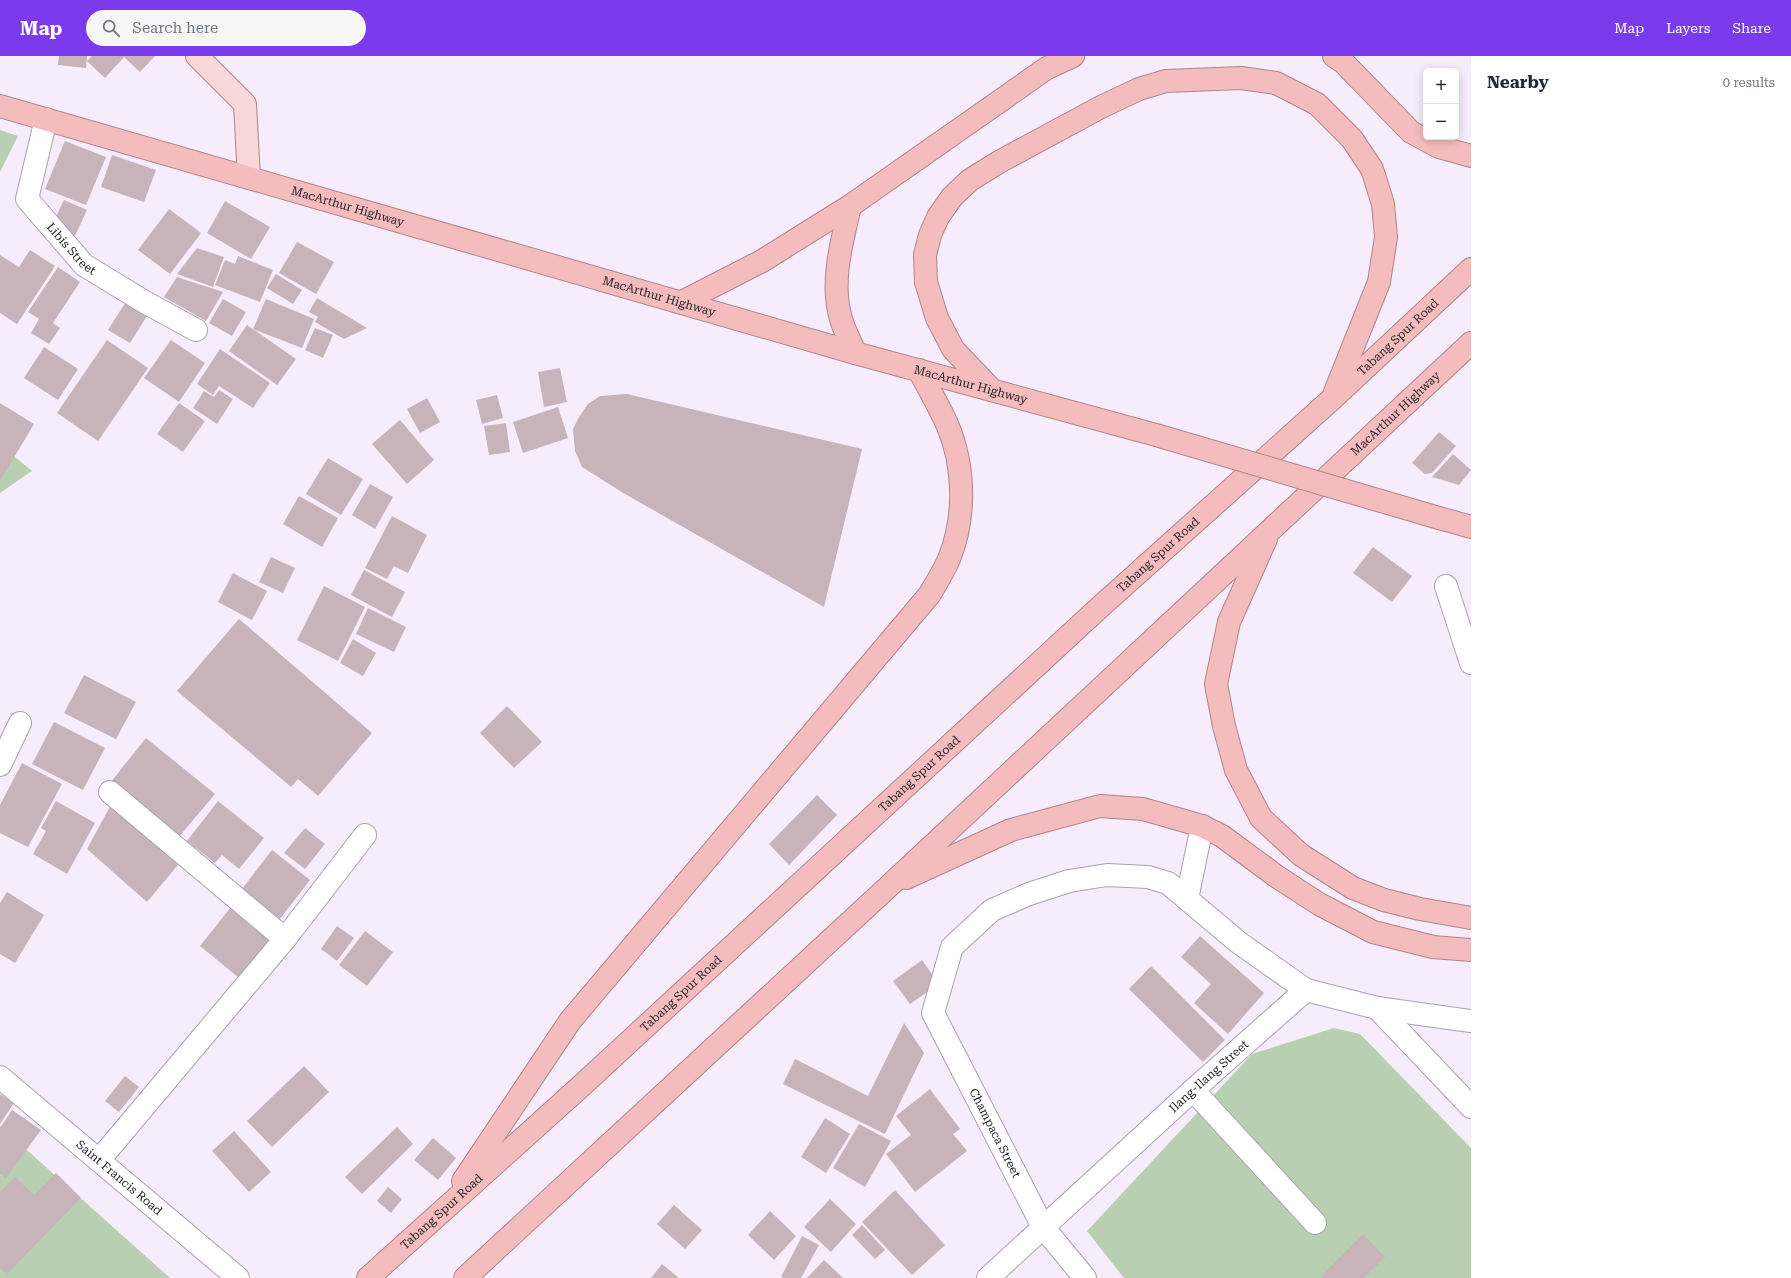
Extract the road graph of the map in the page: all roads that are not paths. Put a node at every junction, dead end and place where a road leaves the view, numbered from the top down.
1 (197, 56) edge
2 (1072, 56) edge
3 (1334, 56) edge
4 (2, 104) edge
5 (46, 119) junction
6 (1471, 156) edge
7 (249, 178) junction
8 (850, 206) junction
9 (1471, 269) edge
10 (682, 302) junction
11 (196, 330) dead end
12 (1471, 343) edge
13 (856, 353) junction
14 (919, 370) junction
15 (991, 389) junction
16 (1332, 399) junction
17 (1471, 527) edge
18 (1271, 529) junction
19 (1446, 586) dead end
20 (1471, 662) edge
21 (20, 723) dead end
22 (0, 765) edge
23 (110, 792) dead end
24 (1202, 826) junction
25 (365, 835) dead end
26 (888, 887) junction
27 (1187, 899) junction
28 (1471, 918) edge
29 (285, 939) junction
30 (1471, 950) edge
31 (1306, 990) junction
32 (1377, 1008) junction
33 (1471, 1021) edge
34 (0, 1077) edge
35 (1193, 1090) junction
36 (1471, 1107) edge
37 (100, 1159) junction
38 (445, 1208) junction
39 (1315, 1223) dead end
40 (1043, 1227) junction
41 (238, 1278) edge
42 (368, 1278) edge
43 (465, 1278) edge
44 (988, 1278) edge
45 (1085, 1278) edge

1 - 7 main road
2 - 8 highway
3 - 6 highway
4 - 5 highway, MacArthur Highway
5 - 7 highway, MacArthur Highway
5 - 11 street, Libis Street
7 - 10 highway, MacArthur Highway
8 - 10 highway
8 - 13 highway
9 - 16 highway, Tabang Spur Road
10 - 13 highway, MacArthur Highway
12 - 18 highway, MacArthur Highway
13 - 14 highway, MacArthur Highway
14 - 15 highway, MacArthur Highway
14 - 38 highway
15 - 16 highway
15 - 17 highway, MacArthur Highway, bridge
16 - 38 highway, Tabang Spur Road
18 - 26 highway
18 - 28 highway
19 - 20 street
21 - 22 street
23 - 29 street
24 - 26 highway
24 - 27 street
24 - 30 highway
25 - 29 street
26 - 43 highway
27 - 31 street, Champaca Street
27 - 40 street, Champaca Street
29 - 37 street
31 - 32 street
31 - 35 street, Ilang-Ilang Street
32 - 33 street
32 - 36 street
34 - 37 street, Saint Francis Road
35 - 39 street
35 - 40 street, Ilang-Ilang Street
37 - 41 street, Saint Francis Road
38 - 42 highway, Tabang Spur Road
40 - 44 street, Ilang-Ilang Street
40 - 45 street, Champaca Street

